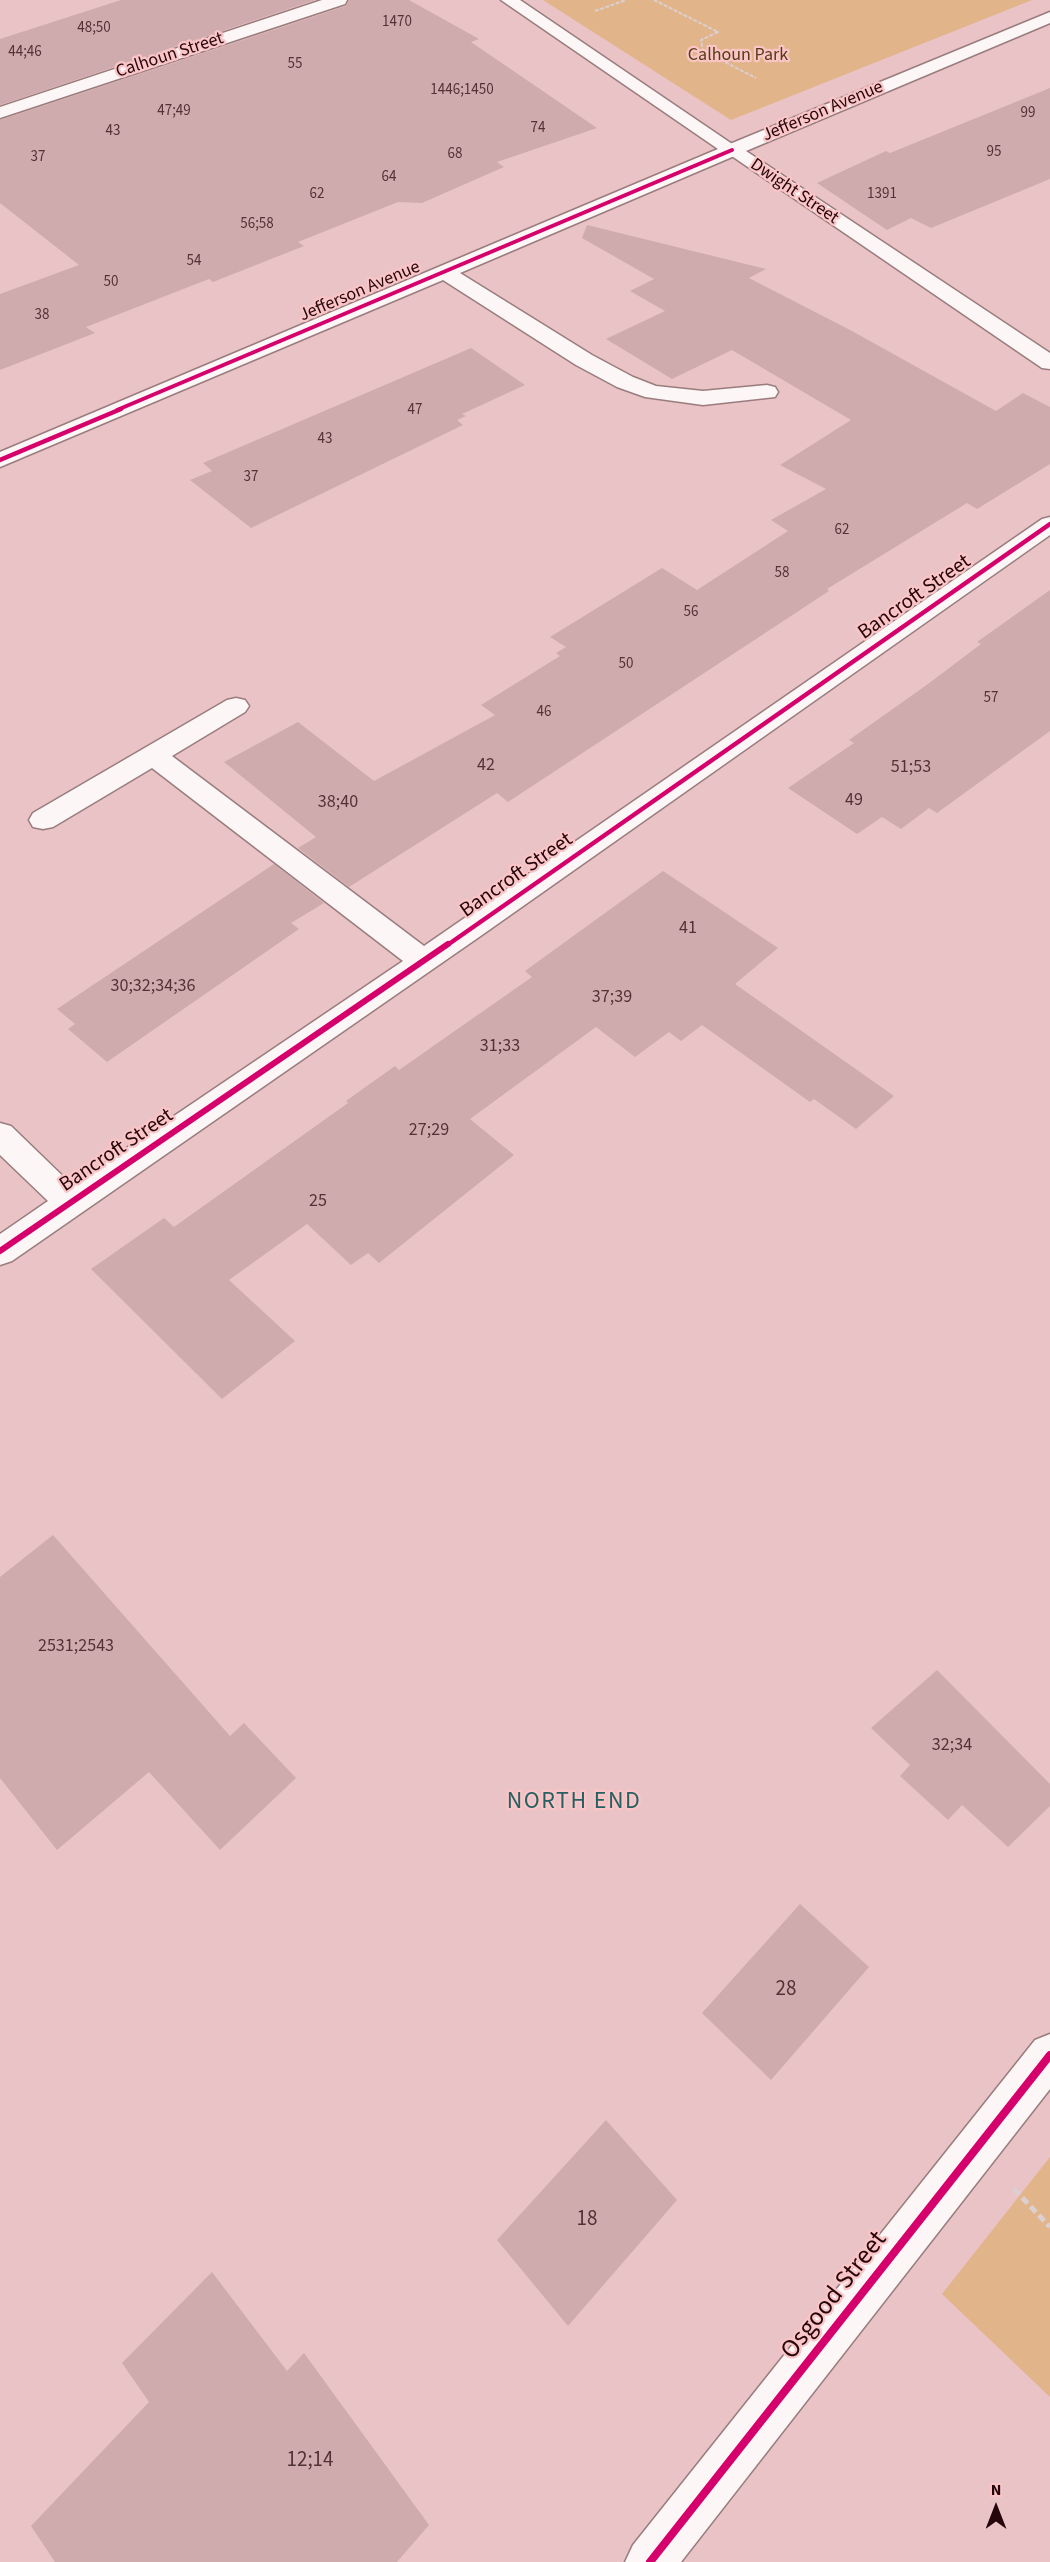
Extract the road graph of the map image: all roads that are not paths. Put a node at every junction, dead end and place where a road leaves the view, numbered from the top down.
1 (339, 0) edge
2 (509, 0) edge
3 (1050, 17) edge
4 (0, 113) edge
5 (732, 150) junction
6 (446, 272) junction
7 (1050, 363) edge
8 (767, 392) dead end
9 (0, 460) edge
10 (1050, 524) edge
11 (236, 706) dead end
12 (153, 755) junction
13 (44, 820) dead end
14 (423, 961) junction
15 (0, 1135) edge
16 (70, 1203) junction
17 (0, 1251) edge
18 (1050, 2055) edge
19 (650, 2562) edge

1 - 4 street, Calhoun Street
2 - 5 street, Dwight Street
3 - 5 street, Jefferson Avenue
5 - 6 street, Jefferson Avenue
5 - 7 street, Dwight Street
6 - 8 street
6 - 9 street, Jefferson Avenue
10 - 14 street, Bancroft Street
11 - 12 street
12 - 13 street
12 - 14 street
14 - 16 street, Bancroft Street
15 - 16 street
16 - 17 street, Bancroft Street
18 - 19 street, Osgood Street

